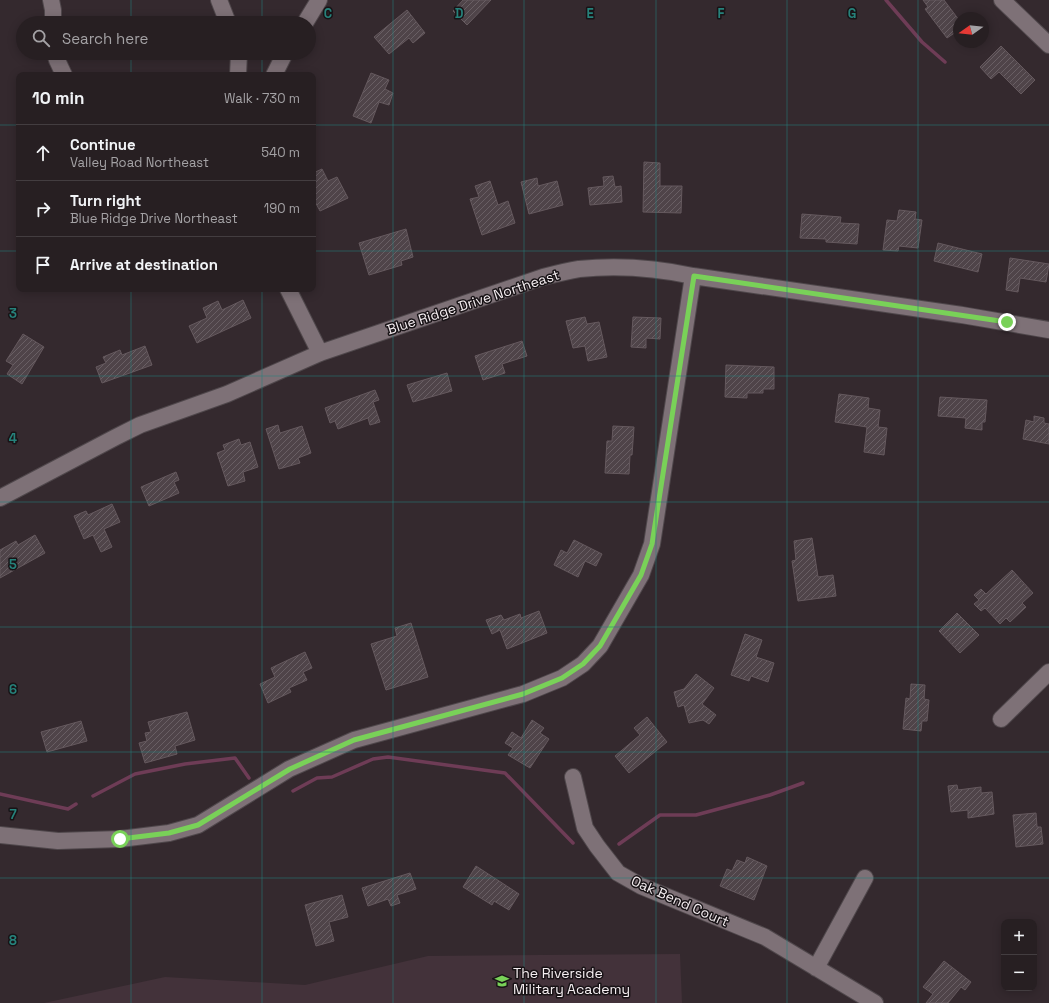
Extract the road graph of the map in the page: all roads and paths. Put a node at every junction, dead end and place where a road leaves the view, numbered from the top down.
1 (51, 0) edge
2 (219, 0) edge
3 (319, 0) edge
4 (1002, 0) edge
5 (53, 16) edge
6 (225, 16) edge
7 (309, 16) edge
8 (1049, 45) edge
9 (57, 60) edge
10 (239, 60) edge
11 (282, 60) edge
12 (63, 72) edge
13 (238, 72) edge
14 (276, 72) edge
15 (694, 276) junction
16 (290, 292) edge
17 (1049, 330) edge
18 (320, 353) junction
19 (0, 498) edge
20 (1049, 672) edge
21 (1001, 719) dead end
22 (573, 777) dead end
23 (0, 835) edge
24 (865, 878) dead end
25 (816, 968) junction
26 (875, 1003) edge

1 - 5 street
2 - 6 street
3 - 7 street
4 - 8 street
9 - 12 street
10 - 13 street
11 - 14 street
15 - 17 street, Blue Ridge Drive Northeast
15 - 18 street, Blue Ridge Drive Northeast
15 - 23 street
16 - 18 street
18 - 19 street, Blue Ridge Drive Northeast
20 - 21 street
22 - 25 street, Oak Bend Court
24 - 25 street
25 - 26 street, Oak Bend Court

